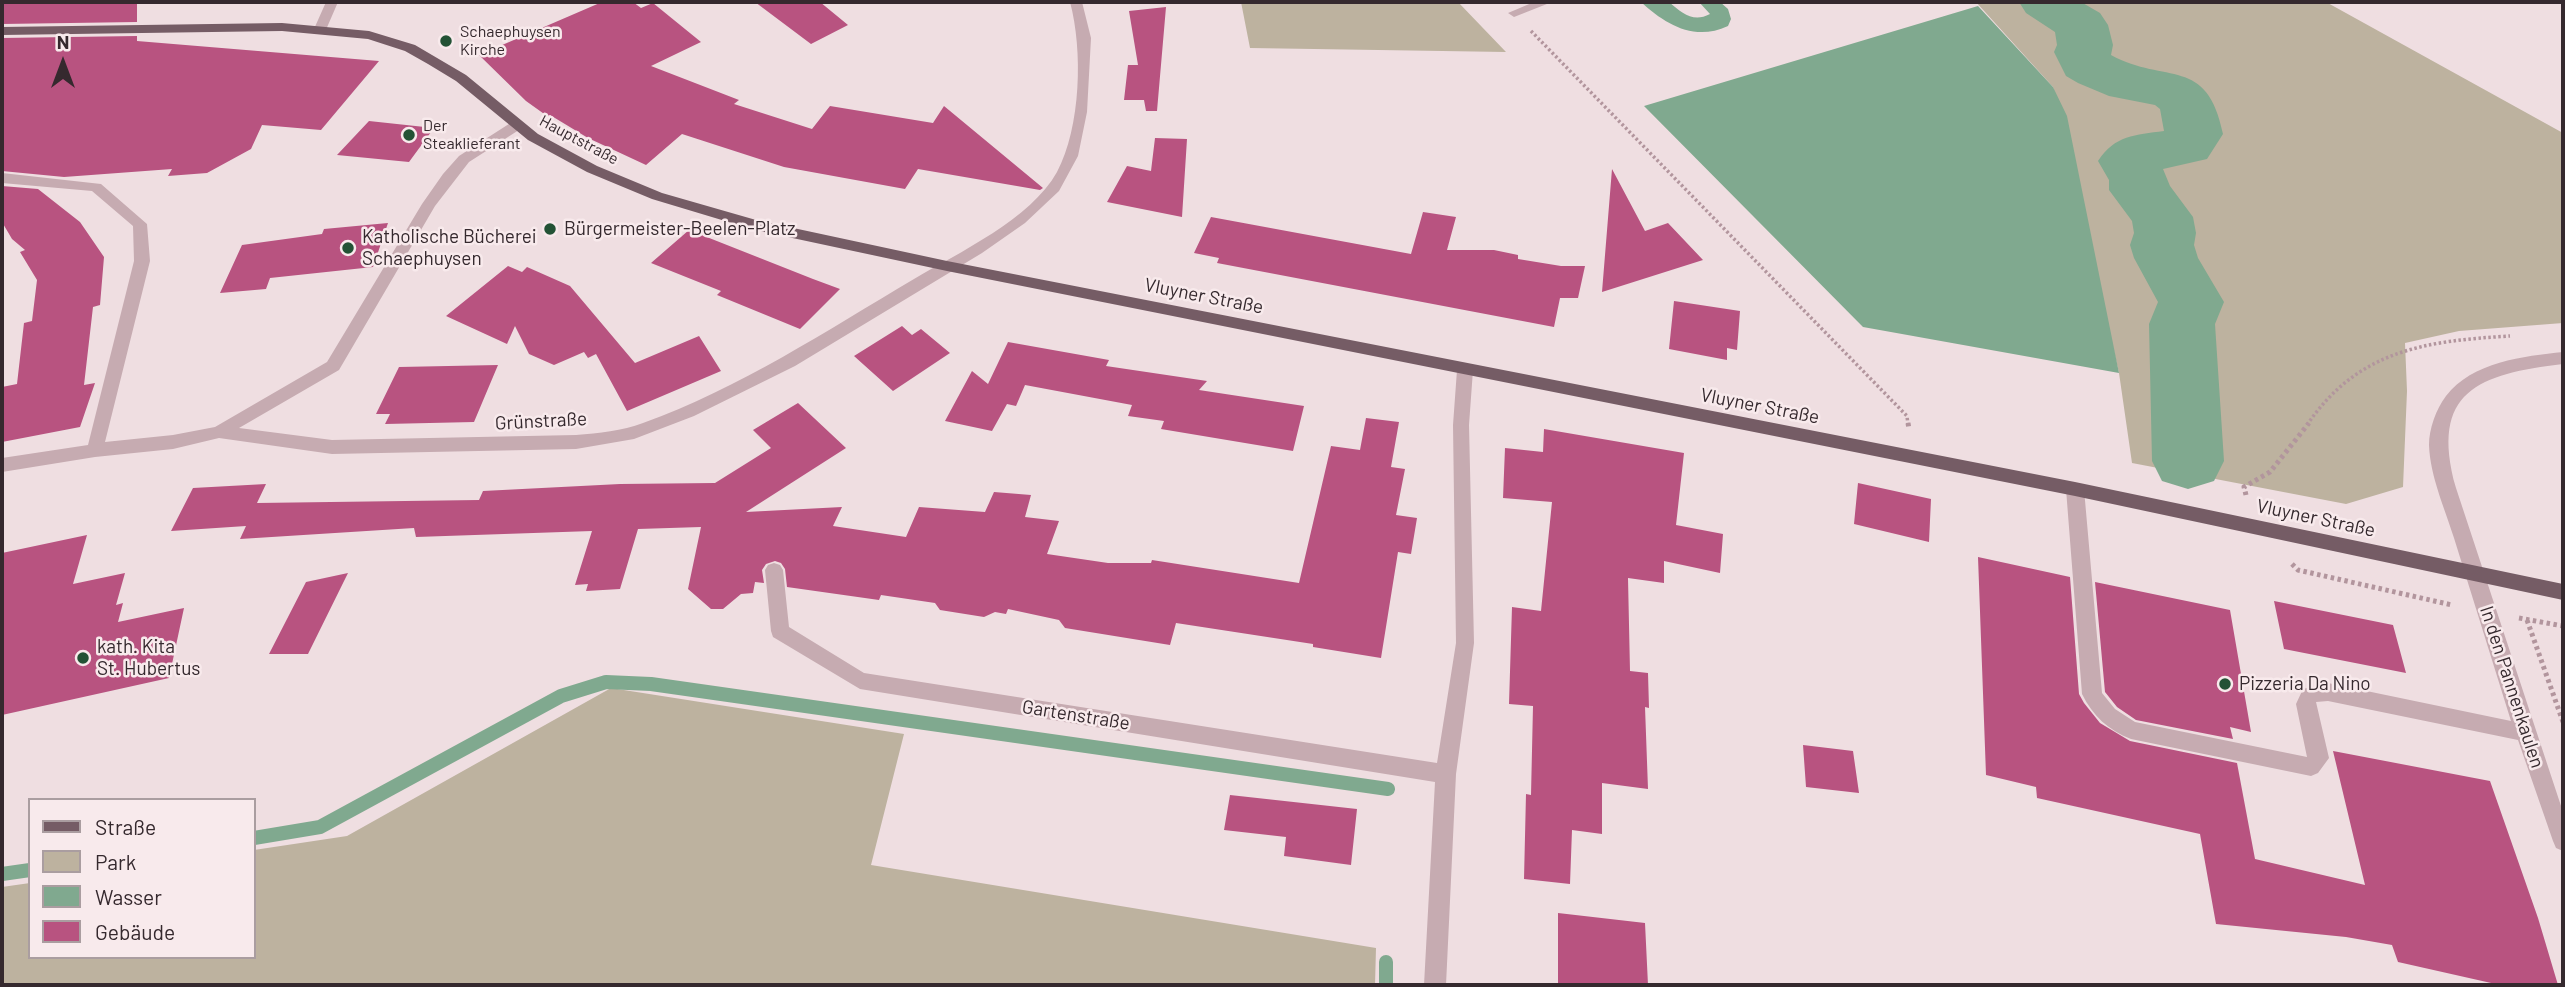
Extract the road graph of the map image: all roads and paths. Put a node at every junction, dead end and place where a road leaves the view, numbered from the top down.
1 (332, 2) edge
2 (1076, 2) edge
3 (1546, 2) edge
4 (1514, 13) joint
5 (320, 29) junction
6 (2, 31) edge
7 (517, 125) junction
8 (2, 178) edge
9 (947, 266) junction
10 (2518, 335) dead end
11 (2563, 358) edge
12 (1465, 370) junction
13 (219, 432) junction
14 (95, 450) junction
15 (1914, 458) junction
16 (2, 465) edge
17 (2075, 489) junction
18 (2255, 527) junction
19 (774, 570) dead end
20 (2298, 570) dead end
21 (2475, 573) junction
22 (2563, 592) edge
23 (2488, 613) junction
24 (2527, 619) junction
25 (2563, 626) edge
26 (2563, 722) edge
27 (2525, 733) junction
28 (1446, 774) junction
29 (2563, 841) edge
30 (1435, 985) edge

1 - 5 street
2 - 9 street, Grünstraße
3 - 4 street
4 - 15 path
5 - 6 main road, Hauptstraße
5 - 7 main road, Hauptstraße
7 - 9 main road, Hauptstraße
7 - 13 street
8 - 14 street
9 - 12 main road, Vluyner Straße
9 - 13 street, Grünstraße
10 - 18 path
11 - 21 street, In den Pannenkaulen
12 - 15 main road, Vluyner Straße
12 - 28 street
13 - 14 street, Grünstraße
14 - 16 street, Grünstraße
15 - 17 main road, Vluyner Straße
17 - 18 main road, Vluyner Straße
17 - 27 street
18 - 21 main road, Vluyner Straße
19 - 28 street, Gartenstraße
20 - 23 path
21 - 22 main road, Vluyner Straße
21 - 23 street, In den Pannenkaulen
23 - 24 path
23 - 27 street, In den Pannenkaulen
24 - 25 path
24 - 26 path
27 - 29 street, In den Pannenkaulen
28 - 30 street

